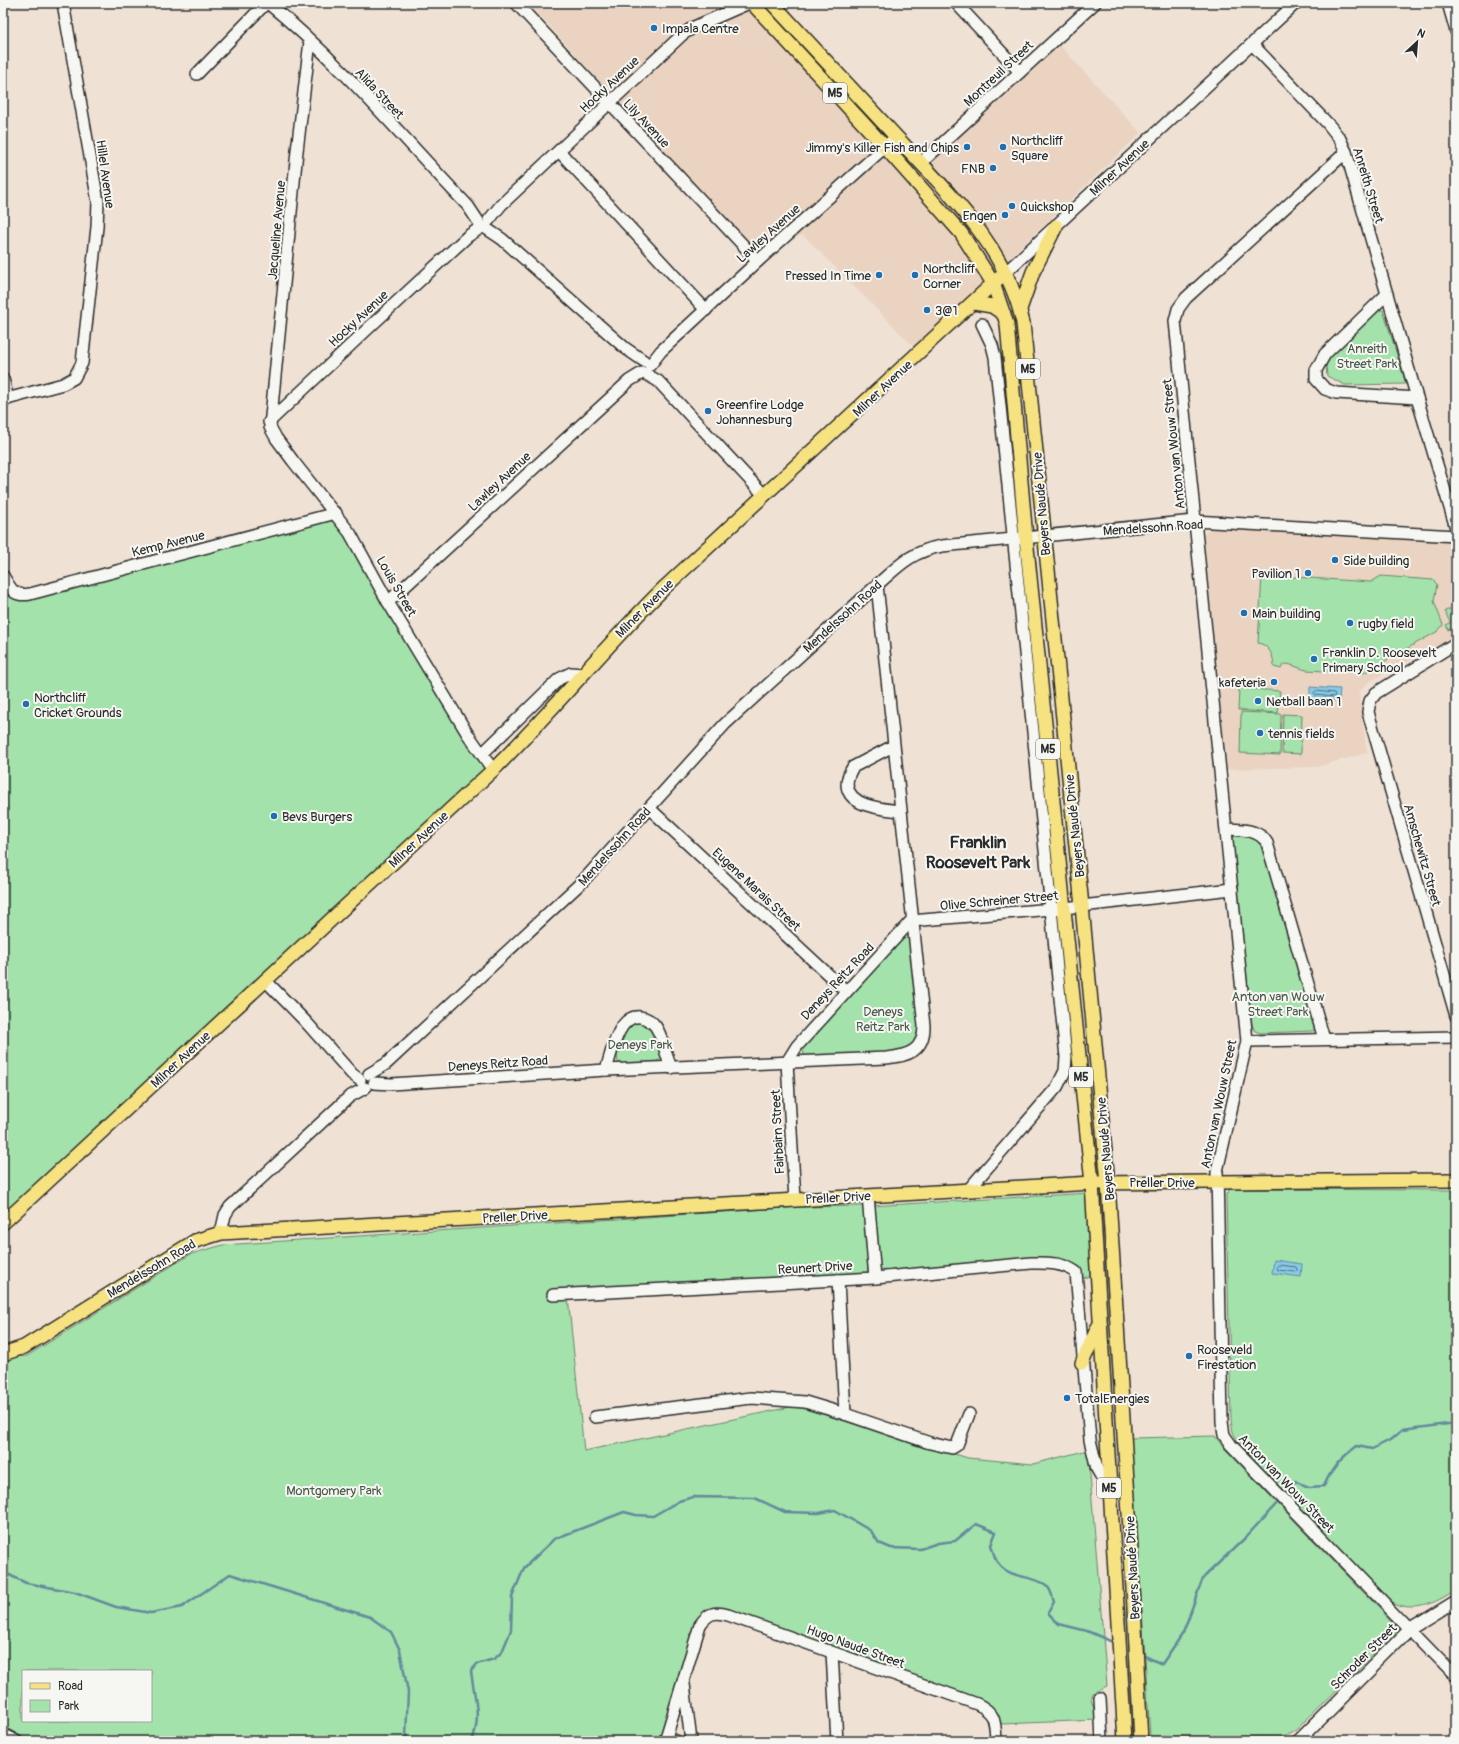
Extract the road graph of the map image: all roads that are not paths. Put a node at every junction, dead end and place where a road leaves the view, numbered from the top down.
1 (63, 3) edge
2 (267, 3) edge
3 (516, 3) edge
4 (751, 3) edge
5 (772, 3) edge
6 (956, 3) edge
7 (1095, 3) edge
8 (1296, 3) edge
9 (1448, 3) edge
10 (1456, 31) edge
11 (310, 40) junction
12 (1252, 44) junction
13 (1020, 72) junction
14 (197, 74) dead end
15 (609, 104) junction
16 (896, 137) junction
17 (885, 147) junction
18 (559, 151) junction
19 (1346, 152) junction
20 (920, 163) junction
21 (483, 222) junction
22 (1056, 226) junction
23 (758, 261) junction
24 (1006, 272) junction
25 (993, 283) junction
26 (1388, 294) junction
27 (974, 303) junction
28 (1020, 309) junction
29 (706, 310) junction
30 (1004, 314) junction
31 (982, 324) dead end
32 (644, 367) junction
33 (3, 379) edge
34 (1417, 398) junction
35 (6, 399) edge
36 (269, 422) junction
37 (764, 495) junction
38 (336, 513) junction
39 (1194, 522) junction
40 (1456, 528) edge
41 (1044, 536) junction
42 (1456, 536) edge
43 (1026, 538) junction
44 (1013, 540) junction
45 (3, 576) edge
46 (877, 585) junction
47 (388, 602) junction
48 (1456, 643) edge
49 (583, 674) junction
50 (893, 746) junction
51 (482, 754) junction
52 (493, 770) junction
53 (649, 808) junction
54 (900, 811) junction
55 (1227, 829) junction
56 (1232, 889) junction
57 (1082, 906) junction
58 (1064, 908) junction
59 (1050, 909) junction
60 (911, 921) junction
61 (265, 980) junction
62 (846, 991) junction
63 (1456, 1016) edge
64 (1456, 1037) edge
65 (1324, 1038) junction
66 (1247, 1041) junction
67 (788, 1062) junction
68 (671, 1068) junction
69 (606, 1070) junction
70 (367, 1081) junction
71 (1456, 1180) edge
72 (1108, 1182) junction
73 (1217, 1182) junction
74 (1092, 1183) junction
75 (969, 1190) junction
76 (868, 1196) junction
77 (795, 1200) junction
78 (3, 1223) edge
79 (221, 1233) junction
80 (1076, 1272) joint
81 (875, 1278) junction
82 (838, 1280) junction
83 (552, 1295) dead end
84 (1100, 1323) junction
85 (3, 1354) edge
86 (1082, 1363) junction
87 (1121, 1373) junction
88 (1103, 1374) junction
89 (845, 1414) junction
90 (969, 1414) dead end
91 (594, 1417) dead end
92 (1124, 1436) junction
93 (1107, 1437) junction
94 (1110, 1492) junction
95 (1456, 1601) edge
96 (1409, 1630) junction
97 (832, 1653) junction
98 (1456, 1676) edge
99 (684, 1679) junction
100 (1100, 1698) dead end
101 (3, 1734) edge
102 (16, 1741) edge
103 (669, 1741) edge
104 (691, 1741) edge
105 (837, 1741) edge
106 (996, 1741) edge
107 (1102, 1741) edge
108 (1125, 1741) edge
109 (1141, 1741) edge
110 (1298, 1741) edge

1 - 35 street, Hillel Avenue
2 - 11 street, Alida Street
2 - 14 street
3 - 15 street, Lily Avenue
4 - 15 street, Hocky Avenue
4 - 17 main road, Beyers Naudé Drive / M5
5 - 16 main road, Beyers Naudé Drive / M5
6 - 13 street
7 - 13 street, Montreuil Street
8 - 12 street, Milner Avenue
9 - 10 street
11 - 21 street, Alida Street
11 - 36 street, Jacqueline Avenue
12 - 19 street, Anreith Street
12 - 22 street, Milner Avenue
13 - 20 street, Montreuil Street
15 - 18 street, Hocky Avenue
15 - 23 street, Lily Avenue
16 - 17 street, Lawley Avenue
16 - 20 main road, Beyers Naudé Drive / M5
17 - 23 street, Lawley Avenue
17 - 25 main road, Beyers Naudé Drive / M5
18 - 21 street, Hocky Avenue
18 - 29 street
19 - 26 street, Anreith Street
19 - 39 street, Anton van Wouw Street
20 - 24 main road, Beyers Naudé Drive / M5
21 - 32 street, Alida Street
21 - 36 street, Hocky Avenue
22 - 24 street, Milner Avenue
22 - 28 main road
23 - 29 street, Lawley Avenue
24 - 25 main road, Milner Avenue
24 - 28 main road, Beyers Naudé Drive / M5
25 - 27 main road, Milner Avenue
25 - 30 main road, Beyers Naudé Drive / M5
26 - 34 street, Anreith Street
26 - 34 street
27 - 30 main road
27 - 37 main road, Milner Avenue
28 - 41 main road, Beyers Naudé Drive / M5
29 - 32 street, Lawley Avenue
30 - 43 main road, Beyers Naudé Drive / M5
31 - 44 street
32 - 37 street, Alida Street
32 - 47 street, Lawley Avenue
33 - 35 street
34 - 40 street, Anreith Street
36 - 38 street, Louis Street
37 - 49 main road, Milner Avenue
38 - 45 street, Kemp Avenue
38 - 47 street, Louis Street
39 - 41 street, Mendelssohn Road
39 - 42 street, Mendelssohn Road
39 - 55 street, Anton van Wouw Street
41 - 43 street, Mendelssohn Road
41 - 57 main road, Beyers Naudé Drive / M5
43 - 44 street, Mendelssohn Road
43 - 58 main road, Beyers Naudé Drive / M5
44 - 46 street, Mendelssohn Road
44 - 59 street
46 - 50 street, Deneys Reitz Road
46 - 53 street, Mendelssohn Road
47 - 51 street, Louis Street
48 - 63 street, Amschewitz Street
49 - 51 street
49 - 52 main road, Milner Avenue
50 - 54 street, Deneys Reitz Road
50 - 54 street
51 - 52 street, Louis Street
52 - 61 main road, Milner Avenue
53 - 62 street, Eugene Marais Street
53 - 70 street, Mendelssohn Road
54 - 60 street, Deneys Reitz Road
55 - 56 street, Anton van Wouw Street
55 - 65 street
56 - 57 street, Olive Schreiner Street
56 - 66 street, Anton van Wouw Street
57 - 58 street, Olive Schreiner Street
57 - 72 main road, Beyers Naudé Drive / M5
58 - 59 street, Olive Schreiner Street
58 - 74 main road, Beyers Naudé Drive / M5
59 - 60 street, Olive Schreiner Street
59 - 75 street
60 - 62 street, Deneys Reitz Road
60 - 67 street, Deneys Reitz Road
61 - 70 street
61 - 78 main road, Milner Avenue
62 - 67 street, Deneys Reitz Road
64 - 65 street
65 - 66 street
66 - 73 street, Anton van Wouw Street
67 - 68 street, Deneys Reitz Road
67 - 77 street, Fairbairn Street
68 - 69 street, Deneys Reitz Road
68 - 69 street
69 - 70 street, Deneys Reitz Road
70 - 79 street, Mendelssohn Road
71 - 73 main road, Preller Drive
72 - 73 main road, Preller Drive
72 - 74 main road, Preller Drive
72 - 87 main road, Beyers Naudé Drive / M5
73 - 96 street, Anton van Wouw Street
74 - 75 main road, Preller Drive
74 - 84 main road, Beyers Naudé Drive / M5
75 - 76 main road, Preller Drive
76 - 77 main road, Preller Drive
76 - 81 street
77 - 79 main road, Preller Drive
79 - 85 main road, Mendelssohn Road
80 - 81 street, Reunert Drive
80 - 86 street, Beyers Naudé Drive
81 - 82 street, Reunert Drive
82 - 83 street, Reunert Drive
82 - 89 street
84 - 86 main road
84 - 88 main road, Beyers Naudé Drive / M5
86 - 94 street, Beyers Naudé Drive
87 - 88 main road
87 - 92 main road, Beyers Naudé Drive / M5
88 - 93 main road, Beyers Naudé Drive / M5
89 - 90 street
89 - 91 street
92 - 93 main road
92 - 109 main road, Beyers Naudé Drive / M5
93 - 94 main road, Beyers Naudé Drive / M5
94 - 108 main road, Beyers Naudé Drive / M5
95 - 96 street, Schroder Street
96 - 98 street, Anton van Wouw Street
96 - 110 street, Schroder Street
97 - 99 street, Hugo Naude Street
97 - 105 street
97 - 106 street, Hugo Naude Street
99 - 103 street, Hugo Naude Street
99 - 104 street
100 - 107 street
101 - 102 street

